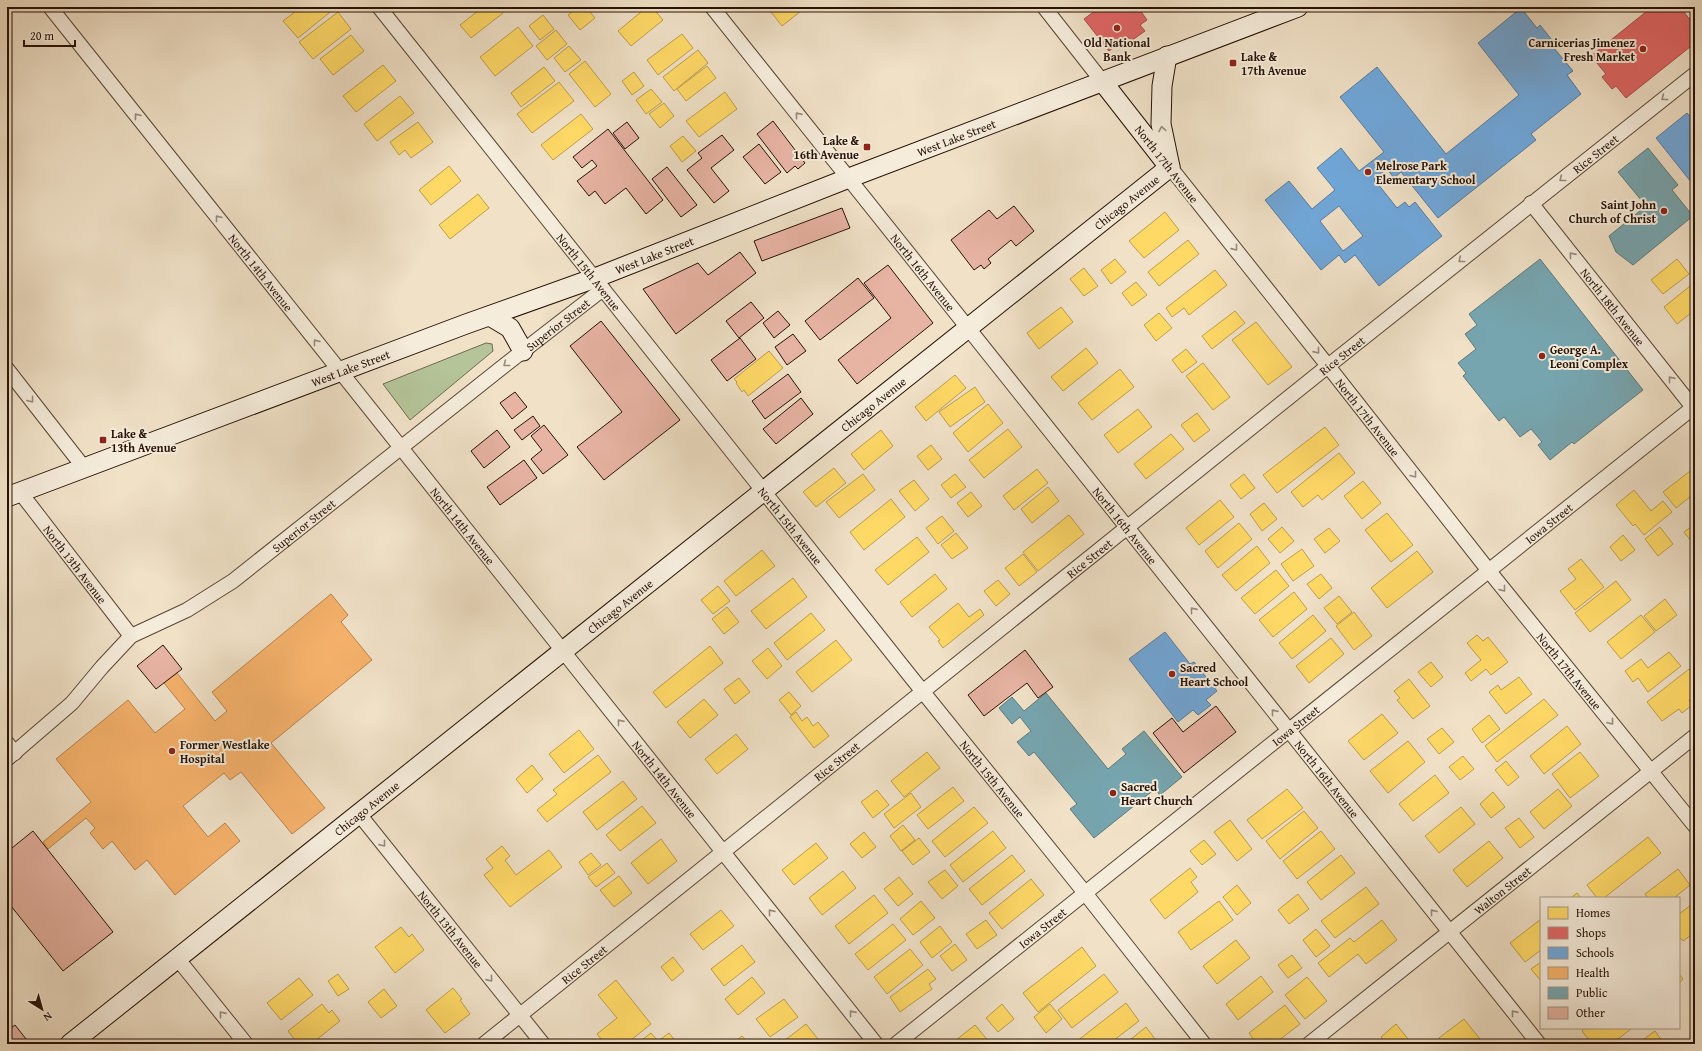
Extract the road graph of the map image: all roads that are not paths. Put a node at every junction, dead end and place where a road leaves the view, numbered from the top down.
1 (50, 7) edge
2 (378, 7) edge
3 (712, 7) edge
4 (1044, 7) edge
5 (1298, 7) edge
6 (1167, 56) junction
7 (1695, 74) edge
8 (1102, 81) junction
9 (1170, 168) junction
10 (849, 178) junction
11 (1531, 204) junction
12 (599, 284) junction
13 (490, 316) junction
14 (968, 328) junction
15 (523, 351) junction
16 (1328, 366) junction
17 (7, 370) edge
18 (340, 372) junction
19 (1694, 407) edge
20 (402, 448) junction
21 (85, 469) junction
22 (763, 492) junction
23 (14, 495) edge
24 (1127, 527) junction
25 (1488, 570) junction
26 (131, 636) junction
27 (563, 651) junction
28 (923, 692) junction
29 (1289, 730) junction
30 (1695, 736) edge
31 (10, 752) edge
32 (1651, 771) junction
33 (359, 814) junction
34 (1695, 826) edge
35 (723, 852) junction
36 (1085, 893) junction
37 (1449, 932) junction
38 (177, 958) junction
39 (520, 1015) junction
40 (70, 1044) edge
41 (246, 1044) edge
42 (484, 1044) edge
43 (543, 1044) edge
44 (876, 1044) edge
45 (896, 1044) edge
46 (1204, 1044) edge
47 (1309, 1044) edge
48 (1538, 1044) edge

18 -> 1 street, North 14th Avenue
2 - 12 street, North 15th Avenue
10 -> 3 street, North 16th Avenue
4 - 8 street, North 17th Avenue
5 - 6 main road, West Lake Street
6 - 8 main road, West Lake Street
9 -> 6 main road
7 -> 11 street, Rice Street
8 - 9 main road, North 17th Avenue
8 - 10 main road, West Lake Street
9 - 14 main road, Chicago Avenue
9 -> 16 street, North 17th Avenue
10 - 12 main road, West Lake Street
10 - 14 street, North 16th Avenue
11 -> 16 street, Rice Street
19 -> 11 street, North 18th Avenue
12 - 13 main road, West Lake Street
12 - 15 street, Superior Street
12 - 22 street, North 15th Avenue
13 - 15 main road
13 - 18 main road, West Lake Street
14 - 22 main road, Chicago Avenue
14 - 24 street, North 16th Avenue
15 -> 20 street, Superior Street
16 - 24 street, Rice Street
16 -> 25 street, North 17th Avenue
17 -> 21 street
18 - 20 street, North 14th Avenue
18 - 21 main road, West Lake Street
19 - 25 street, Iowa Street
20 - 26 street, Superior Street
20 - 27 street, North 14th Avenue
21 - 23 main road, West Lake Street
22 - 27 main road, Chicago Avenue
22 - 28 street, North 15th Avenue
23 - 26 street, North 13th Avenue
24 - 28 street, Rice Street
29 -> 24 street, North 16th Avenue
25 - 29 street, Iowa Street
25 -> 32 street, North 17th Avenue
26 - 31 street, Superior Street
27 - 33 main road, Chicago Avenue
35 -> 27 street, North 14th Avenue
28 - 35 street, Rice Street
28 - 36 street, North 15th Avenue
29 - 36 street, Iowa Street
37 -> 29 street, North 16th Avenue
30 - 32 street, Walton Street
32 - 34 street, North 17th Avenue
32 - 37 street, Walton Street
33 - 38 main road, Chicago Avenue
33 -> 39 street, North 13th Avenue
35 - 39 street, Rice Street
44 -> 35 street, North 14th Avenue
36 - 45 street, Iowa Street
36 - 46 street, North 15th Avenue
37 - 47 street, Walton Street
48 -> 37 street, North 16th Avenue
38 - 40 main road, Chicago Avenue
41 -> 38 street
39 - 42 street, Rice Street
39 - 43 street, North 13th Avenue

